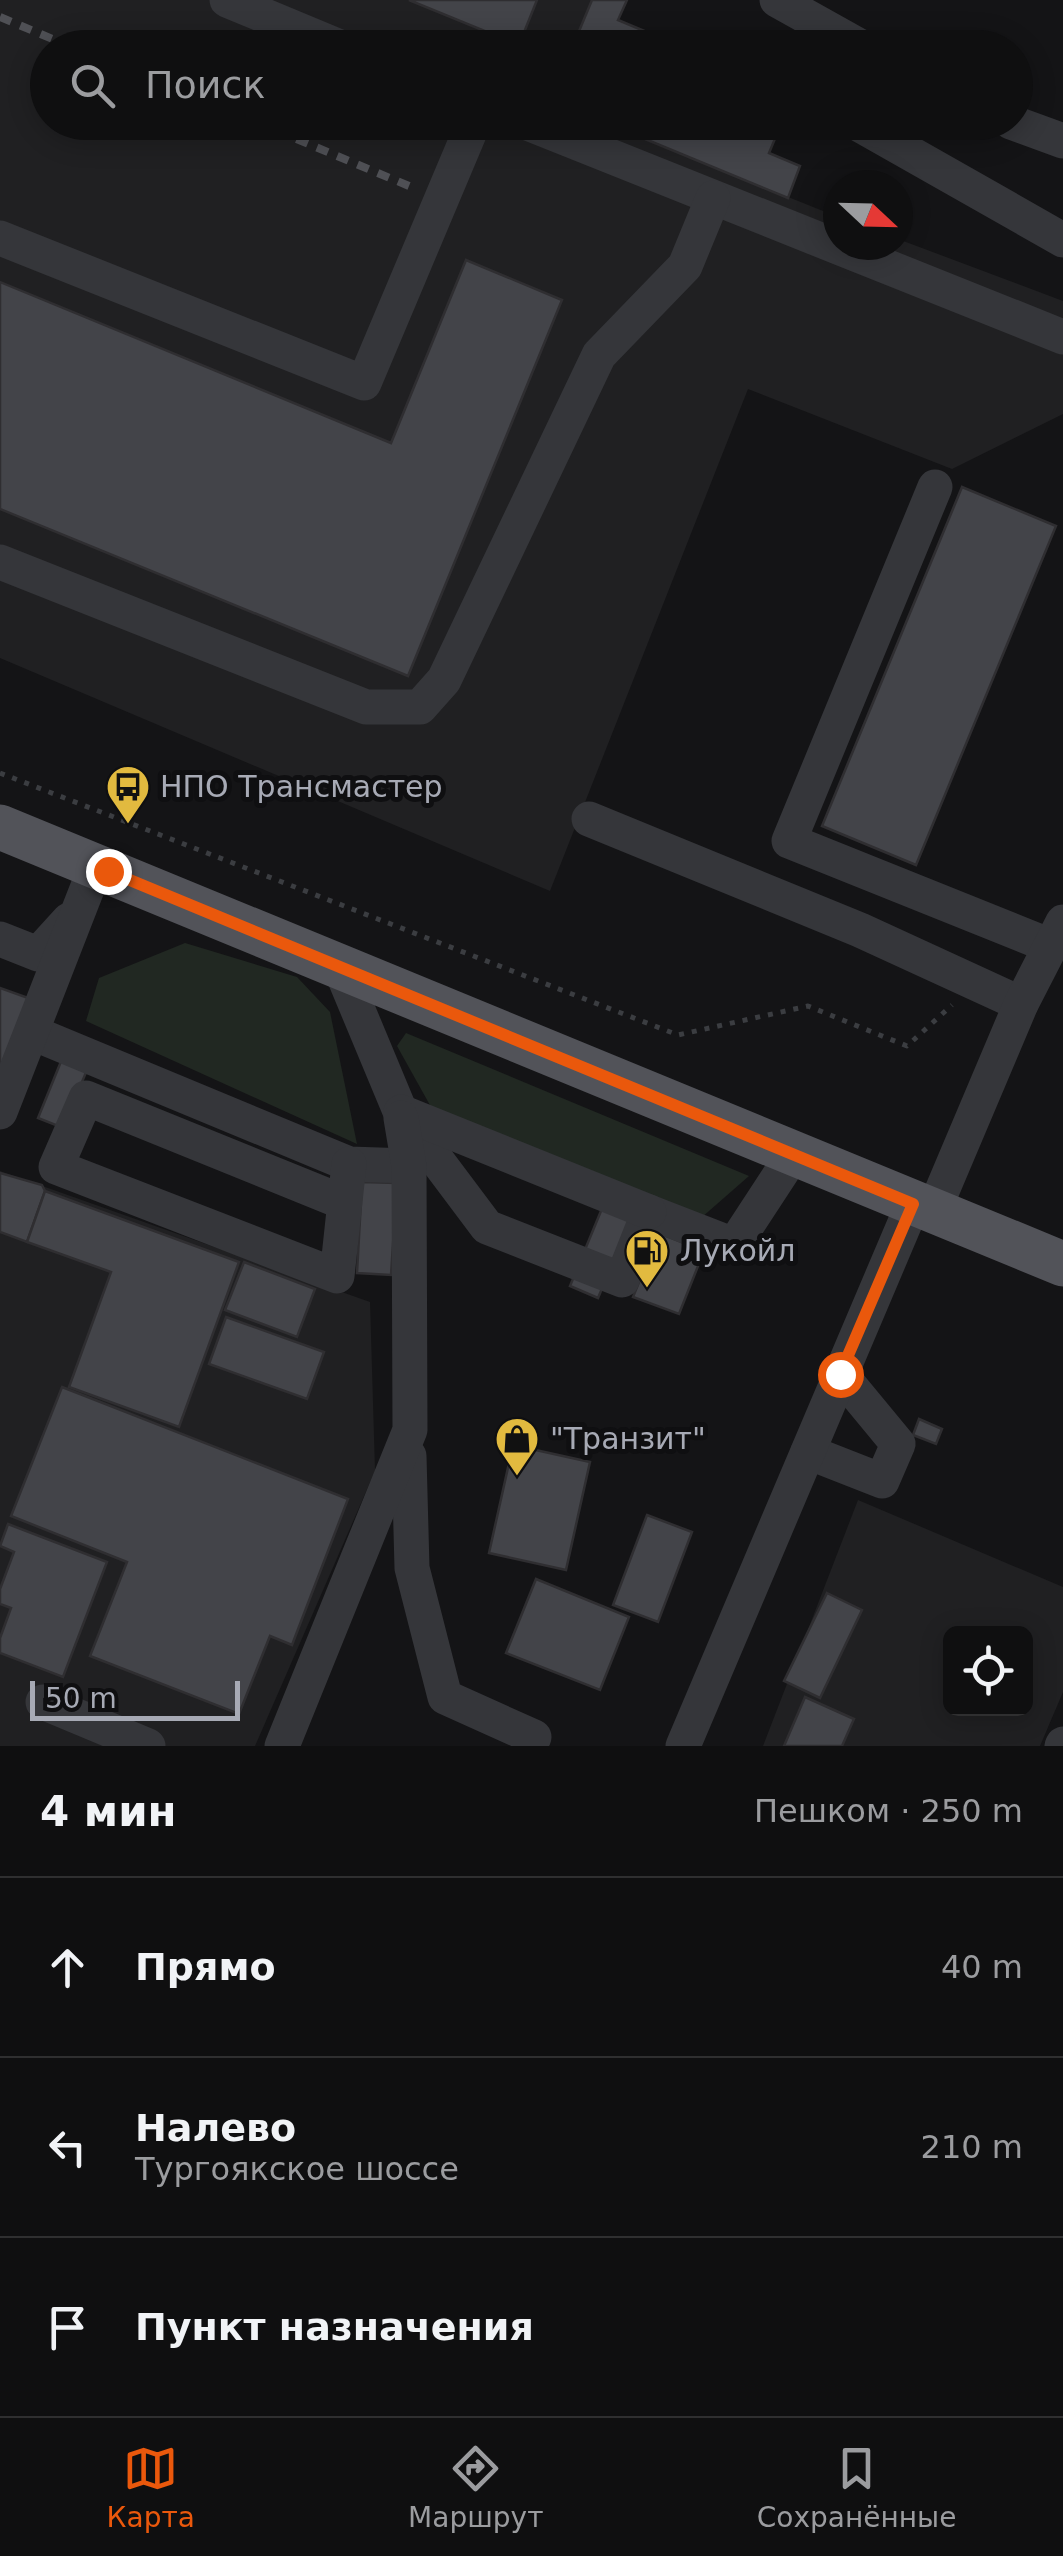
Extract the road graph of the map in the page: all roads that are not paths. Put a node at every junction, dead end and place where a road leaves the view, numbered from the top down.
1 (227, 0) edge
2 (776, 0) edge
3 (299, 30) edge
4 (830, 30) edge
5 (1033, 130) edge
6 (466, 140) edge
7 (570, 140) edge
8 (887, 140) edge
9 (1063, 141) edge
10 (713, 198) junction
11 (0, 238) edge
12 (1063, 240) edge
13 (1063, 337) edge
14 (935, 487) dead end
15 (0, 562) edge
16 (589, 818) dead end
17 (0, 827) edge
18 (96, 866) junction
19 (80, 908) junction
20 (1056, 934) edge
21 (0, 939) edge
22 (340, 967) junction
23 (1020, 1004) junction
24 (33, 1033) junction
25 (0, 1112) edge
26 (400, 1112) junction
27 (793, 1154) junction
28 (350, 1164) junction
29 (410, 1166) junction
30 (345, 1203) junction
31 (923, 1208) junction
32 (649, 1212) junction
33 (1063, 1264) edge
34 (840, 1374) junction
35 (410, 1430) junction
36 (808, 1452) junction
37 (43, 1702) dead end
38 (534, 1736) dead end
39 (148, 1746) edge
40 (282, 1746) edge
41 (683, 1746) edge

1 - 3 lane
2 - 4 lane
5 - 9 lane
6 - 11 lane
7 - 10 lane
8 - 12 lane
10 - 13 lane
10 - 15 lane
14 - 20 lane
16 - 23 lane
17 - 18 main road
18 - 19 lane
18 - 22 main road
19 - 21 lane
19 - 24 lane
20 - 23 lane
22 - 26 lane
22 - 27 main road
23 - 31 lane
24 - 25 lane
24 - 28 lane
26 - 29 lane
26 - 32 lane
26 - 32 lane
27 - 31 main road
27 - 32 lane
28 - 29 lane
28 - 30 lane
29 - 35 lane
30 - 30 lane
31 - 33 main road
31 - 34 lane
34 - 36 lane
34 - 36 lane
35 - 38 lane
35 - 40 lane
36 - 41 lane
37 - 39 lane

